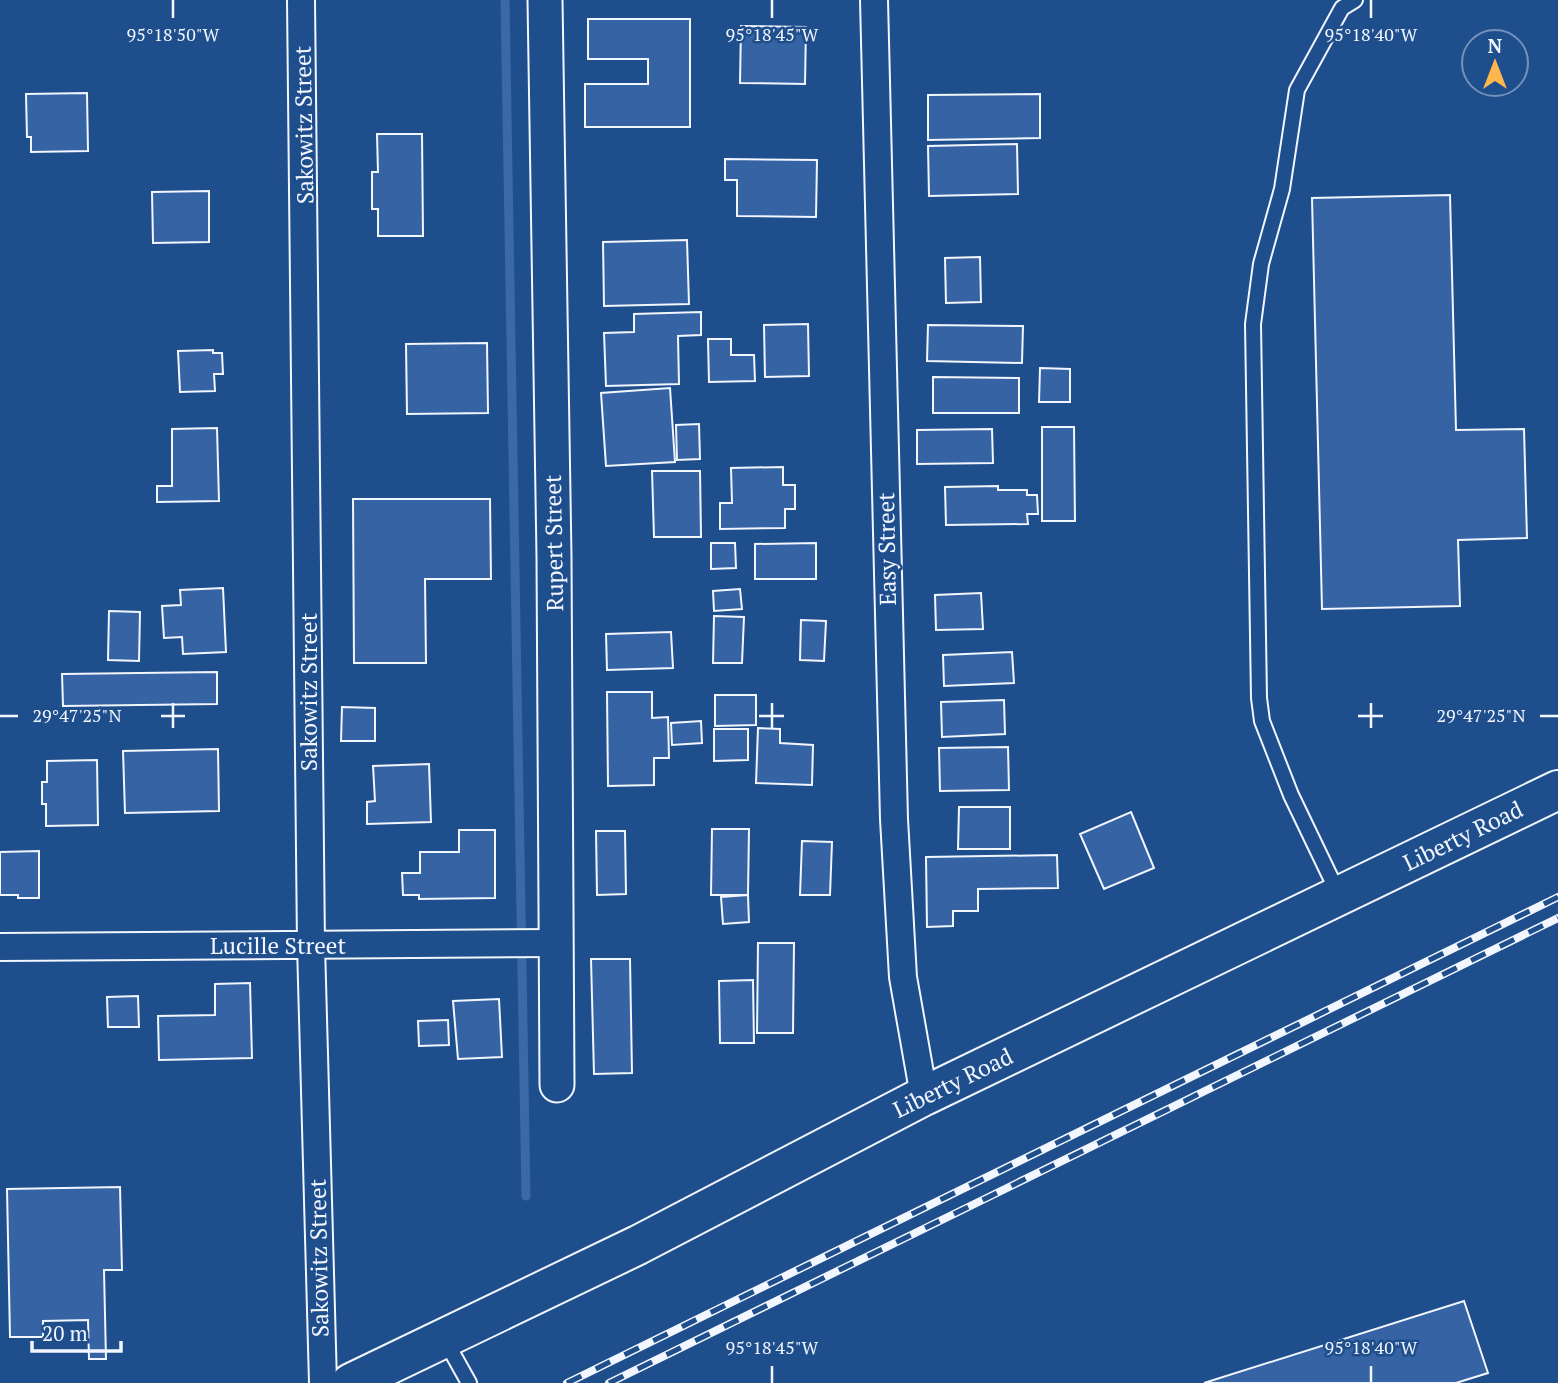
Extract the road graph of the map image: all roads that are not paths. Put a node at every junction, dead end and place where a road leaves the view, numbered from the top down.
1 (301, 0) edge
2 (545, 0) edge
3 (874, 0) edge
4 (1355, 0) edge
5 (1558, 790) edge
6 (1340, 897) junction
7 (546, 944) junction
8 (311, 945) junction
9 (0, 947) edge
10 (556, 1085) dead end
11 (924, 1096) junction
12 (444, 1338) junction
13 (323, 1383) edge
14 (351, 1383) edge
15 (469, 1383) edge

1 - 8 street, Sakowitz Street
2 - 7 street, Rupert Street
3 - 11 street, Easy Street
4 - 6 lane
5 - 6 main road, Liberty Road
6 - 11 main road, Liberty Road
7 - 8 street, Lucille Street
7 - 10 street, Rupert Street
8 - 9 street, Lucille Street
8 - 13 street, Sakowitz Street
11 - 12 main road, Liberty Road
12 - 14 main road, Liberty Road
12 - 15 lane

